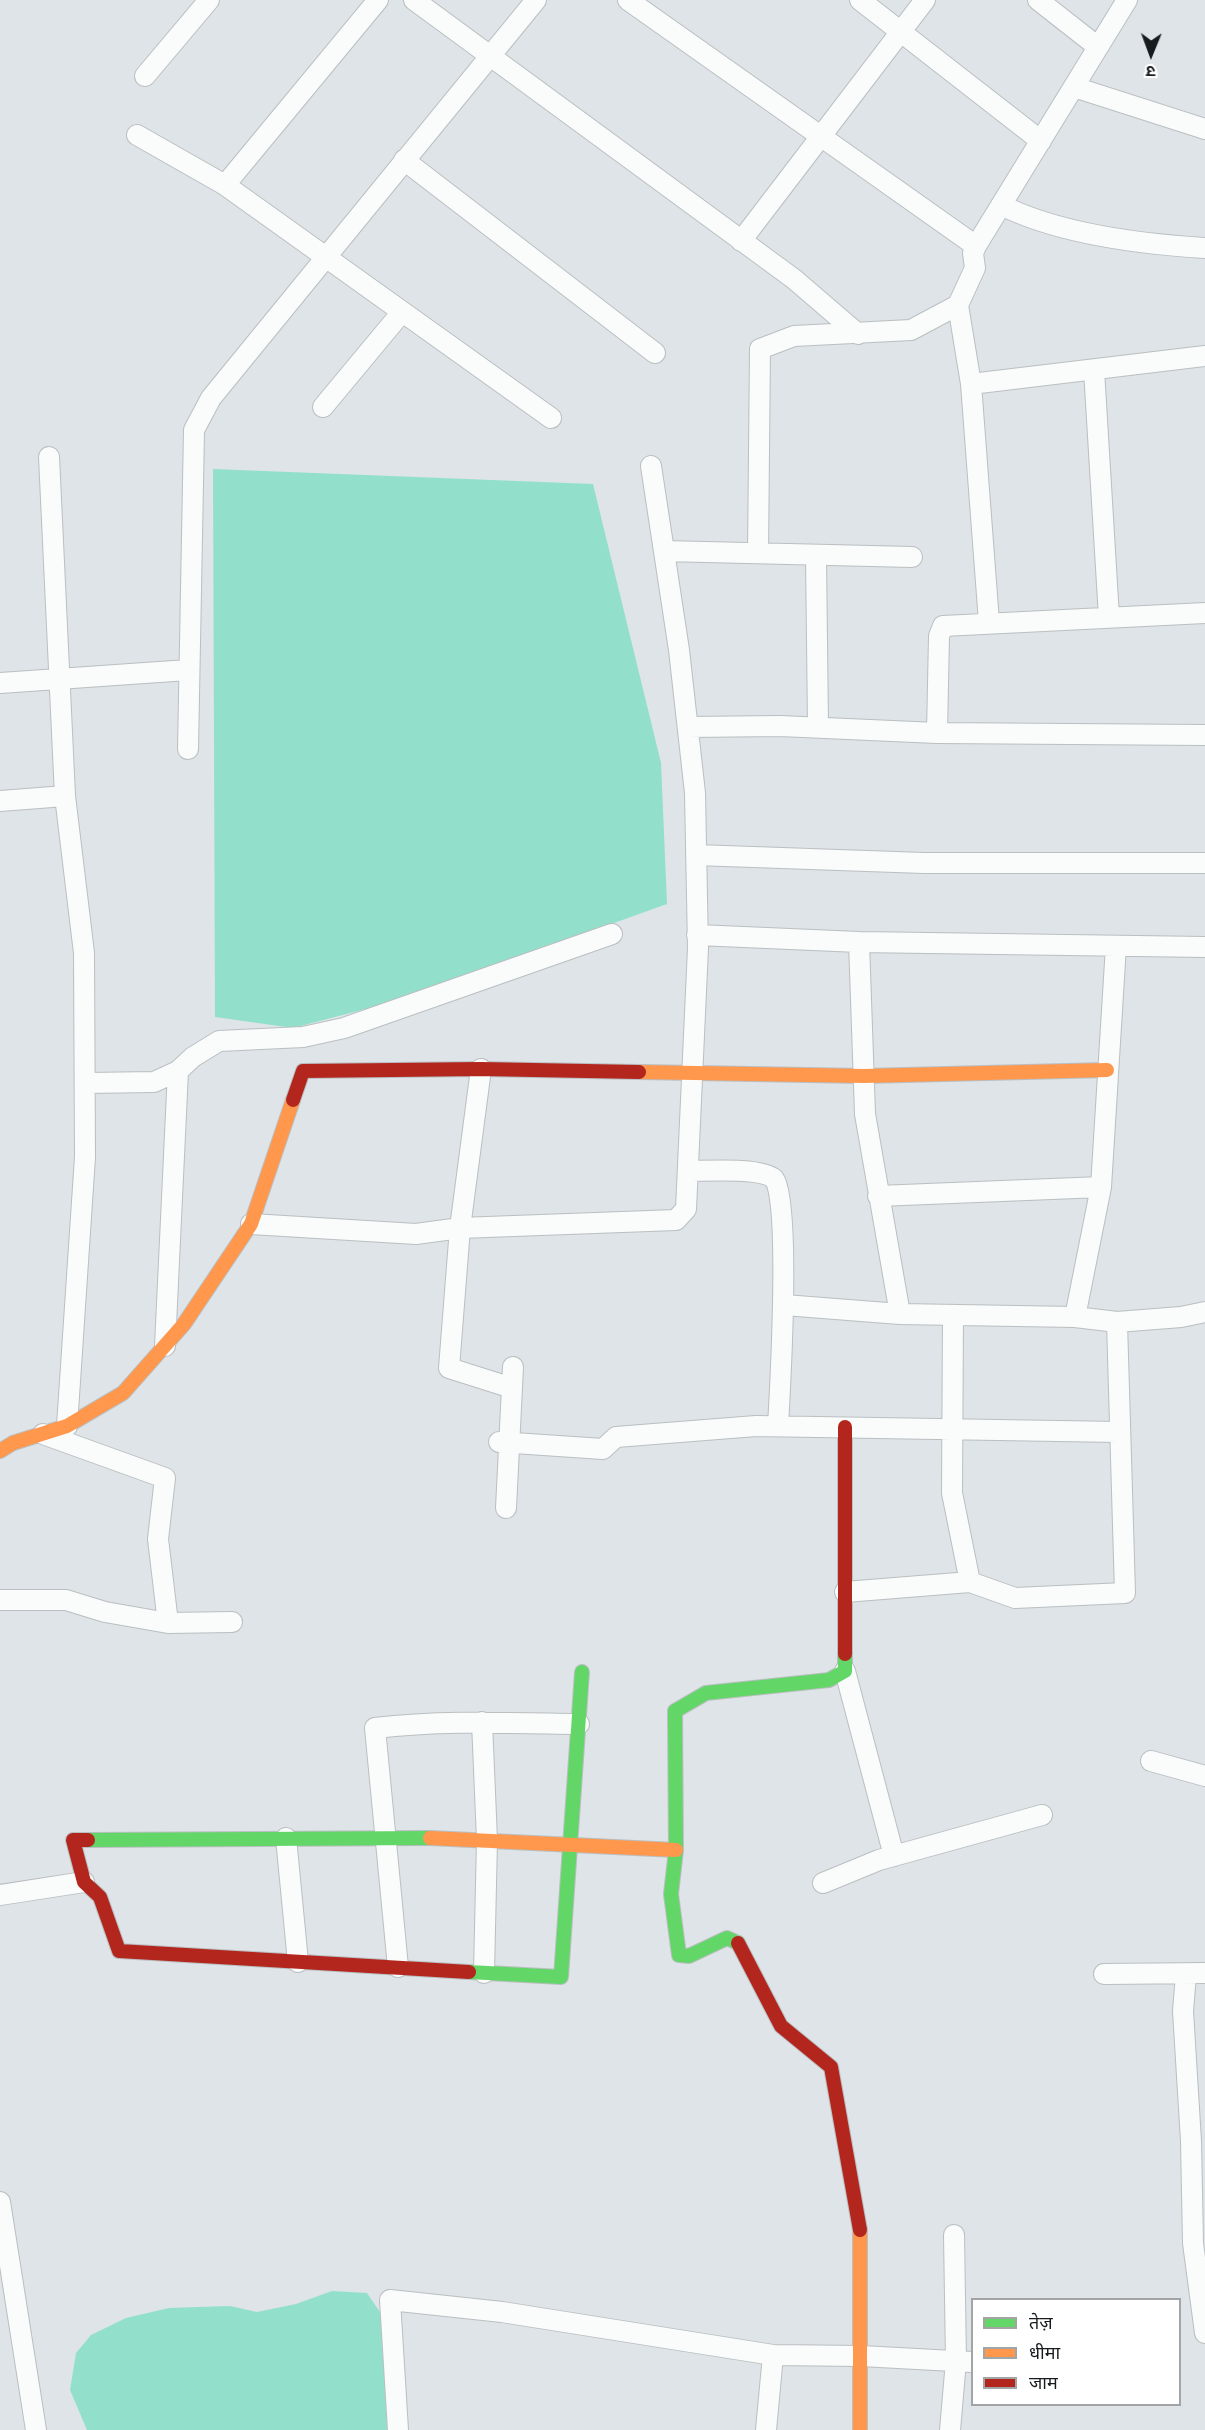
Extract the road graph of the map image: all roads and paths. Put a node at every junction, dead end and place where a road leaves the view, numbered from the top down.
1 (210, 0) edge
2 (378, 0) edge
3 (414, 0) edge
4 (536, 0) edge
5 (628, 0) edge
6 (860, 0) edge
7 (925, 0) edge
8 (1038, 0) edge
9 (1126, 0) edge
10 (902, 30) junction
11 (1098, 47) junction
12 (488, 57) junction
13 (145, 76) dead end
14 (1074, 87) junction
15 (1205, 129) edge
16 (137, 135) dead end
17 (821, 136) junction
18 (1041, 141) junction
19 (404, 160) junction
20 (225, 185) junction
21 (1001, 205) junction
22 (741, 241) junction
23 (976, 246) junction
24 (1205, 248) edge
25 (326, 257) junction
26 (958, 305) junction
27 (402, 312) junction
28 (858, 334) junction
29 (655, 353) dead end
30 (1205, 356) edge
31 (1094, 370) junction
32 (971, 384) junction
33 (323, 407) dead end
34 (551, 418) dead end
35 (50, 457) dead end
36 (651, 466) dead end
37 (664, 551) junction
38 (758, 553) junction
39 (816, 555) junction
40 (912, 557) dead end
41 (1205, 613) edge
42 (1109, 617) junction
43 (989, 622) junction
44 (188, 670) junction
45 (60, 680) junction
46 (0, 683) edge
47 (688, 727) junction
48 (818, 727) junction
49 (937, 733) junction
50 (1205, 735) edge
51 (188, 749) dead end
52 (65, 796) junction
53 (0, 801) edge
54 (696, 855) junction
55 (1205, 863) edge
56 (612, 934) dead end
57 (698, 935) junction
58 (860, 942) junction
59 (1116, 946) junction
60 (1205, 947) edge
61 (481, 1069) junction
62 (1107, 1070) junction
63 (178, 1071) junction
64 (692, 1072) junction
65 (864, 1076) junction
66 (87, 1083) junction
67 (688, 1171) junction
68 (1101, 1186) junction
69 (878, 1196) junction
70 (251, 1224) junction
71 (460, 1228) junction
72 (784, 1305) junction
73 (1205, 1312) edge
74 (900, 1314) junction
75 (953, 1315) junction
76 (1075, 1317) junction
77 (1117, 1322) junction
78 (165, 1346) junction
79 (513, 1367) dead end
80 (512, 1388) junction
81 (67, 1426) junction
82 (778, 1426) junction
83 (845, 1427) junction
84 (954, 1428) junction
85 (1119, 1432) junction
86 (43, 1434) junction
87 (504, 1442) junction
88 (0, 1451) edge
89 (506, 1508) dead end
90 (970, 1582) junction
91 (845, 1592) junction
92 (0, 1600) edge
93 (232, 1622) dead end
94 (168, 1623) junction
95 (845, 1671) junction
96 (582, 1672) dead end
97 (482, 1722) junction
98 (579, 1724) junction
99 (1151, 1761) dead end
100 (1205, 1776) edge
101 (1042, 1815) dead end
102 (286, 1838) junction
103 (385, 1838) junction
104 (488, 1840) junction
105 (572, 1845) junction
106 (676, 1850) junction
107 (894, 1856) junction
108 (84, 1882) junction
109 (823, 1883) dead end
110 (0, 1895) edge
111 (298, 1962) junction
112 (398, 1967) junction
113 (484, 1973) junction
114 (1104, 1974) dead end
115 (1195, 1974) edge
116 (0, 2202) edge
117 (954, 2235) dead end
118 (1205, 2332) edge
119 (773, 2355) junction
120 (861, 2356) junction
121 (964, 2362) edge
122 (36, 2430) edge
123 (398, 2430) edge
124 (766, 2430) edge
125 (860, 2430) edge
126 (950, 2430) edge

1 - 13 street
2 - 20 street
3 - 12 street
4 - 12 street
5 - 17 street
6 - 10 street
7 - 10 street
8 - 11 street
9 - 11 street
10 - 17 street
10 - 18 street
11 - 14 street
12 - 19 street
12 - 22 street
14 - 15 street
14 - 18 street
16 - 20 street
17 - 22 street
17 - 23 street
18 - 21 street
19 - 25 street
19 - 29 street
20 - 25 street
21 - 23 street
21 - 24 street
22 - 28 street
23 - 26 street
25 - 27 street
25 - 44 street
26 - 28 street
26 - 32 street
27 - 33 street
27 - 34 street
28 - 38 street
30 - 31 street
31 - 32 street
31 - 42 street
32 - 43 street
35 - 45 street
36 - 37 street
37 - 38 street
37 - 47 street
38 - 39 street
39 - 40 street
39 - 48 street
41 - 42 street
42 - 43 street
43 - 49 street
44 - 45 street
44 - 51 street
45 - 46 street
45 - 52 street
47 - 48 street
47 - 54 street
48 - 49 street
49 - 50 street
52 - 53 street
52 - 66 street
54 - 55 street
54 - 57 street
56 - 63 street
57 - 58 street
57 - 64 street
58 - 59 street
58 - 65 street
59 - 60 street
59 - 62 street
61 - 64 street
61 - 70 street
61 - 71 street
62 - 65 street
62 - 68 street
63 - 66 street
63 - 78 street
64 - 65 street
64 - 67 street
65 - 69 street
66 - 81 street
67 - 71 street
67 - 72 street
68 - 69 street
68 - 76 street
69 - 74 street
70 - 71 street
70 - 78 street
71 - 80 street
72 - 74 street
72 - 82 street
73 - 77 street
74 - 75 street
75 - 76 street
75 - 84 street
76 - 77 street
77 - 85 street
78 - 81 street
79 - 80 street
80 - 87 street
81 - 86 street
82 - 83 street
82 - 87 street
83 - 84 street
83 - 91 street
84 - 85 street
84 - 90 street
85 - 90 street
86 - 88 street
86 - 94 street
87 - 89 street
90 - 91 street
91 - 95 street
92 - 94 street
93 - 94 street
95 - 106 street
95 - 107 street
96 - 98 street
97 - 98 street
97 - 103 street
97 - 104 street
98 - 105 street
99 - 100 street
101 - 107 street
102 - 103 street
102 - 108 street
102 - 111 street
103 - 104 street
103 - 112 street
104 - 105 street
104 - 113 street
105 - 106 street
105 - 113 street
106 - 120 street
107 - 109 street
108 - 110 street
108 - 111 street
111 - 112 street
112 - 113 street
114 - 115 street
115 - 118 street
116 - 122 street
117 - 121 street
119 - 120 street
119 - 123 street
119 - 124 street
120 - 121 street
120 - 125 street
121 - 126 street

